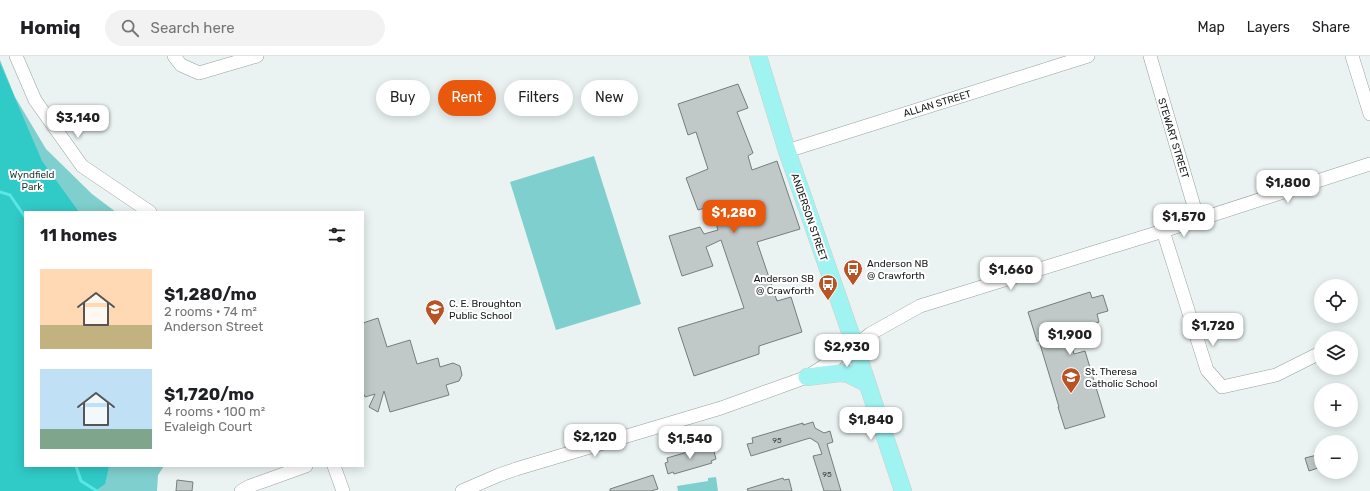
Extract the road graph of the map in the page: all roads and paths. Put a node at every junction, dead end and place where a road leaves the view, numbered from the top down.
1 (16, 56) edge
2 (174, 56) edge
3 (257, 56) edge
4 (758, 56) edge
5 (1088, 56) edge
6 (1150, 56) edge
7 (1352, 56) edge
8 (1370, 114) edge
9 (787, 151) junction
10 (1370, 164) edge
11 (149, 211) edge
12 (1198, 220) junction
13 (1163, 231) junction
14 (855, 346) junction
15 (1314, 356) edge
16 (807, 377) junction
17 (866, 383) junction
18 (303, 467) edge
19 (334, 467) edge
20 (247, 489) edge
21 (343, 491) edge
22 (462, 491) edge
23 (903, 491) edge

1 - 11 street
2 - 3 street
4 - 9 main road, ANDERSON STREET
5 - 9 street, ALLAN STREET
6 - 12 street, STEWART STREET
7 - 8 street
9 - 14 main road, ANDERSON STREET
10 - 12 street
12 - 13 street
13 - 14 street
13 - 15 street
14 - 16 street
14 - 17 main road, ANDERSON STREET
16 - 17 main road
16 - 22 street
17 - 23 main road, ANDERSON STREET
18 - 20 street
19 - 21 street

